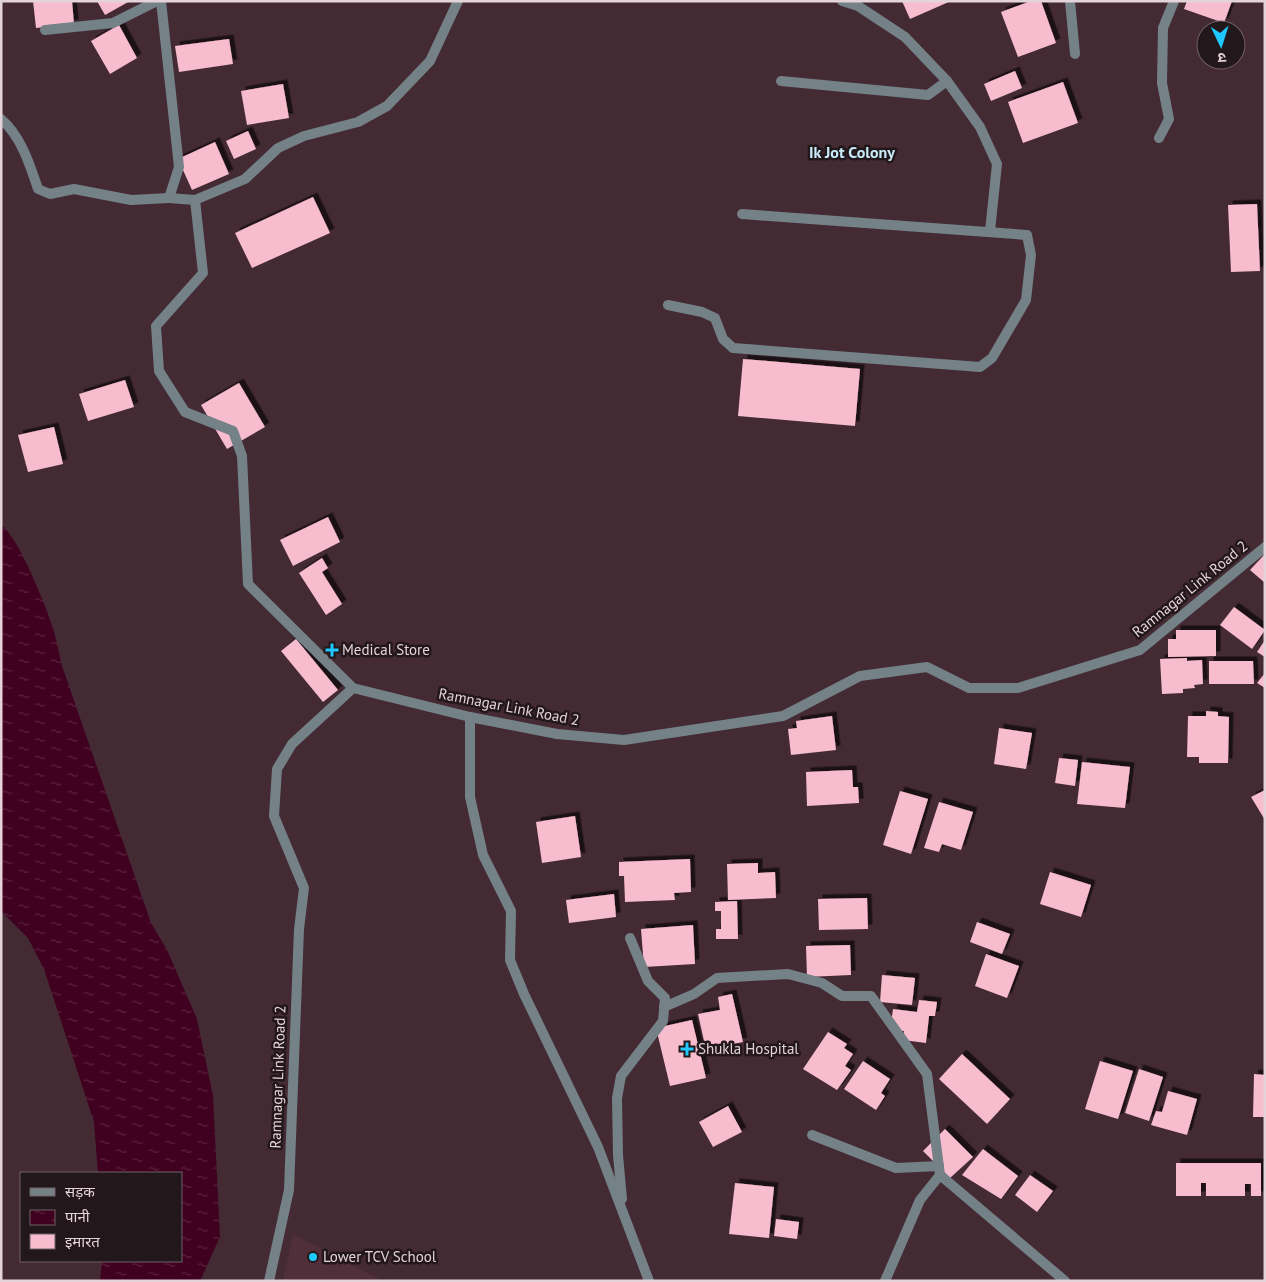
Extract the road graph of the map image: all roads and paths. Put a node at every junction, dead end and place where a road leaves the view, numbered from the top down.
1 (157, 1) edge
2 (162, 1) edge
3 (458, 1) edge
4 (842, 1) edge
5 (1070, 1) edge
6 (1174, 1) edge
7 (45, 30) dead end
8 (1075, 54) dead end
9 (781, 81) dead end
10 (947, 81) junction
11 (1, 119) edge
12 (1160, 138) dead end
13 (169, 198) junction
14 (195, 200) junction
15 (742, 214) dead end
16 (990, 231) junction
17 (668, 306) dead end
18 (1265, 547) edge
19 (353, 688) junction
20 (470, 717) junction
21 (630, 938) dead end
22 (664, 1007) junction
23 (812, 1135) dead end
24 (939, 1171) junction
25 (623, 1212) junction
26 (269, 1281) edge
27 (649, 1281) edge
28 (885, 1281) edge
29 (1065, 1281) edge

1 - 7 street
2 - 13 street
3 - 14 street
4 - 10 street
5 - 8 street
6 - 12 street
9 - 10 street
10 - 16 street
11 - 13 street
13 - 14 street
14 - 19 street
15 - 16 street
16 - 17 street
18 - 20 street, Ramnagar Link Road 2
19 - 20 street, Ramnagar Link Road 2
19 - 26 street, Ramnagar Link Road 2
20 - 25 street
21 - 22 street
22 - 24 street
22 - 25 street
23 - 24 street
24 - 28 street
24 - 29 street
25 - 27 street

